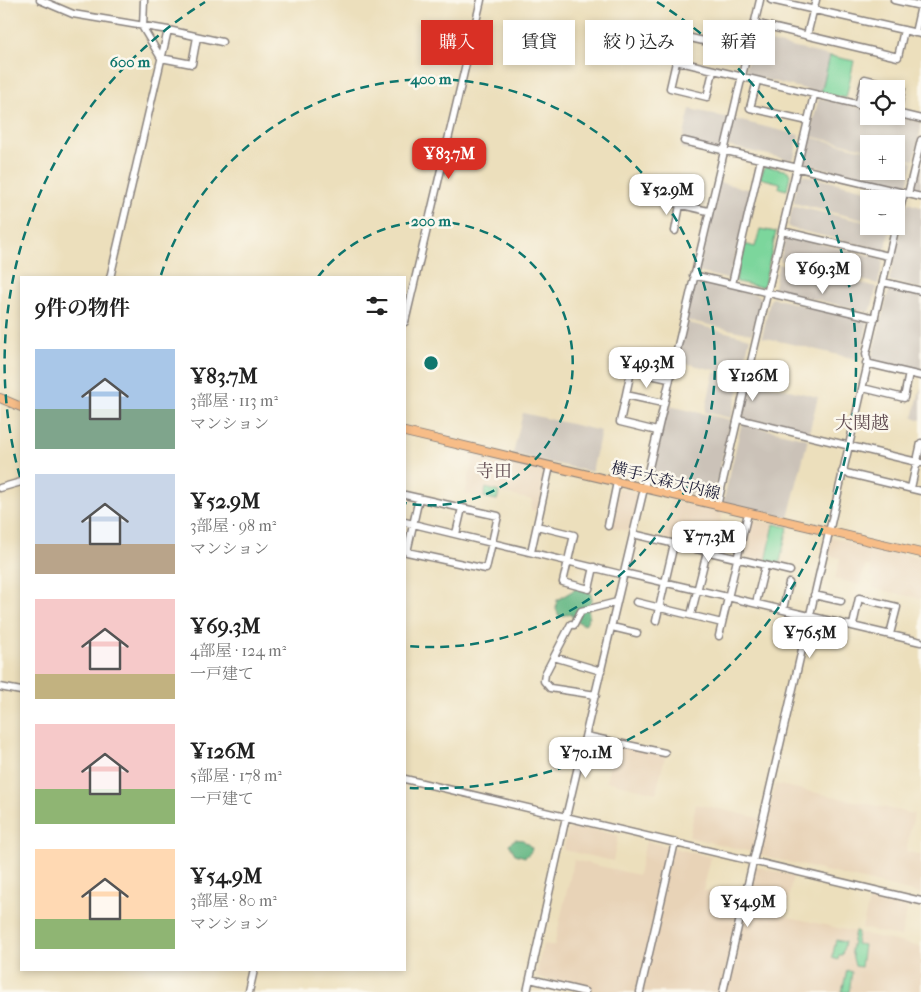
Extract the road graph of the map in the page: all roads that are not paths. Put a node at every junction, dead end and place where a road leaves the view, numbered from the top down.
1 (40, 0) edge
2 (144, 0) edge
3 (480, 0) edge
4 (760, 0) edge
5 (771, 0) edge
6 (816, 0) edge
7 (894, 0) edge
8 (813, 9) junction
9 (755, 20) edge
10 (143, 26) junction
11 (775, 28) edge
12 (168, 30) junction
13 (904, 30) junction
14 (918, 33) edge
15 (807, 35) junction
16 (197, 36) junction
17 (222, 42) dead end
18 (161, 58) junction
19 (675, 65) edge
20 (688, 65) edge
21 (744, 65) edge
22 (713, 71) junction
23 (741, 77) junction
24 (757, 81) junction
25 (814, 94) junction
26 (860, 98) edge
27 (858, 105) joint
28 (905, 115) edge
29 (921, 119) edge
30 (808, 121) junction
31 (921, 140) edge
32 (684, 141) dead end
33 (723, 150) junction
34 (761, 159) junction
35 (797, 168) junction
36 (906, 194) junction
37 (905, 197) edge
38 (921, 197) edge
39 (656, 199) dead end
40 (680, 205) junction
41 (708, 211) junction
42 (675, 231) dead end
43 (782, 231) junction
44 (894, 235) edge
45 (888, 256) junction
46 (110, 276) edge
47 (693, 276) junction
48 (883, 282) junction
49 (732, 284) junction
50 (921, 291) edge
51 (768, 293) junction
52 (406, 318) edge
53 (875, 318) junction
54 (866, 363) junction
55 (909, 373) junction
56 (921, 376) edge
57 (669, 379) junction
58 (862, 388) junction
59 (626, 395) junction
60 (0, 398) edge
61 (663, 403) junction
62 (20, 407) edge
63 (738, 419) junction
64 (657, 431) junction
65 (406, 432) edge
66 (921, 443) edge
67 (849, 446) junction
68 (919, 463) edge
69 (550, 466) junction
70 (842, 472) junction
71 (20, 482) edge
72 (618, 482) junction
73 (0, 488) edge
74 (644, 488) junction
75 (911, 488) junction
76 (921, 491) edge
77 (406, 494) edge
78 (419, 498) junction
79 (717, 506) junction
80 (462, 508) junction
81 (748, 513) junction
82 (406, 522) edge
83 (413, 524) junction
84 (537, 526) junction
85 (608, 526) dead end
86 (829, 532) junction
87 (456, 534) junction
88 (633, 534) junction
89 (492, 543) junction
90 (674, 544) junction
91 (531, 552) junction
92 (707, 552) junction
93 (921, 553) edge
94 (737, 559) junction
95 (568, 561) junction
96 (765, 566) junction
97 (594, 567) junction
98 (790, 572) dead end
99 (624, 574) junction
100 (665, 582) junction
101 (789, 583) dead end
102 (698, 590) junction
103 (814, 595) junction
104 (728, 596) junction
105 (841, 601) dead end
106 (618, 602) junction
107 (636, 602) dead end
108 (756, 603) junction
109 (659, 608) junction
110 (783, 609) junction
111 (691, 615) junction
112 (810, 615) junction
113 (656, 622) dead end
114 (722, 623) junction
115 (853, 625) junction
116 (612, 627) junction
117 (637, 633) dead end
118 (890, 634) junction
119 (719, 636) dead end
120 (921, 642) edge
121 (554, 657) junction
122 (601, 671) junction
123 (0, 686) edge
124 (20, 691) edge
125 (596, 695) junction
126 (586, 736) junction
127 (665, 753) dead end
128 (406, 780) edge
129 (566, 817) junction
130 (675, 842) junction
131 (752, 860) junction
132 (921, 901) edge
133 (254, 971) edge
134 (530, 979) junction
135 (249, 992) edge
136 (526, 992) edge
137 (585, 992) edge
138 (640, 992) edge
139 (723, 992) edge

1 - 10 street
2 - 10 street
3 - 52 street
4 - 9 street
5 - 8 street
6 - 8 street
7 - 14 street
8 - 13 street
8 - 15 street
10 - 12 street
10 - 18 street
11 - 15 street
12 - 16 street
12 - 18 street
13 - 14 street
13 - 15 street
16 - 17 street
16 - 18 street
18 - 46 street
19 - 22 street
20 - 22 street
21 - 23 street
22 - 23 street
23 - 24 street
23 - 33 street
24 - 25 street
24 - 30 street
25 - 27 street
25 - 30 street
26 - 27 street
28 - 29 street
30 - 35 street
31 - 36 street
32 - 33 street
33 - 34 street
33 - 41 street
34 - 35 street
34 - 49 street
35 - 36 street
35 - 43 street
36 - 37 street
36 - 38 street
39 - 40 street
40 - 41 street
40 - 42 street
41 - 47 street
43 - 45 street
43 - 51 street
44 - 45 street
45 - 48 street
47 - 49 street
47 - 57 street
48 - 50 street
48 - 53 street
49 - 51 street
51 - 53 street
51 - 63 street
53 - 54 street
54 - 55 street
54 - 58 street
55 - 56 street
55 - 58 street
57 - 59 street
57 - 61 street
58 - 67 street
59 - 61 street
59 - 64 street
60 - 62 main road
61 - 64 street
63 - 67 street
63 - 79 street
64 - 74 street
65 - 69 main road, 横手大森大内線
66 - 68 street
67 - 68 street
67 - 70 street
68 - 75 street
69 - 72 main road, 横手大森大内線
69 - 84 street
70 - 75 street
70 - 86 street
71 - 73 street
72 - 74 main road, 横手大森大内線
72 - 85 street
74 - 79 main road, 横手大森大内線
74 - 88 street
75 - 76 street
77 - 78 street
78 - 80 street
78 - 83 street
79 - 81 main road, 横手大森大内線
80 - 87 street
80 - 89 street
81 - 86 main road, 横手大森大内線
81 - 94 street
82 - 83 street
83 - 87 street
83 - 89 street
84 - 91 street
84 - 95 street
86 - 93 main road, 横手大森大内線
86 - 103 street
87 - 89 street
88 - 90 street
88 - 99 street
89 - 91 street
90 - 92 street
90 - 100 street
91 - 95 street
92 - 94 street
92 - 102 street
94 - 96 street
94 - 104 street
95 - 97 street
95 - 97 street
96 - 98 street
96 - 108 street
97 - 99 street
99 - 100 street
99 - 106 street
100 - 102 street
100 - 109 street
101 - 110 street
102 - 104 street
102 - 111 street
103 - 105 street
103 - 112 street
104 - 108 street
104 - 114 street
106 - 116 street
106 - 121 street
107 - 109 street
108 - 110 street
109 - 111 street
109 - 113 street
110 - 112 street
111 - 114 street
112 - 115 street
112 - 131 street
114 - 119 street
115 - 118 street
115 - 118 street
116 - 117 street
116 - 122 street
118 - 120 street
121 - 122 street
121 - 125 street
122 - 125 street
123 - 124 street
125 - 126 street
126 - 127 street
126 - 129 street
128 - 129 street
129 - 130 street
129 - 134 street
130 - 131 street
130 - 138 street
131 - 132 street
131 - 139 street
133 - 135 street
134 - 136 street
134 - 137 street

